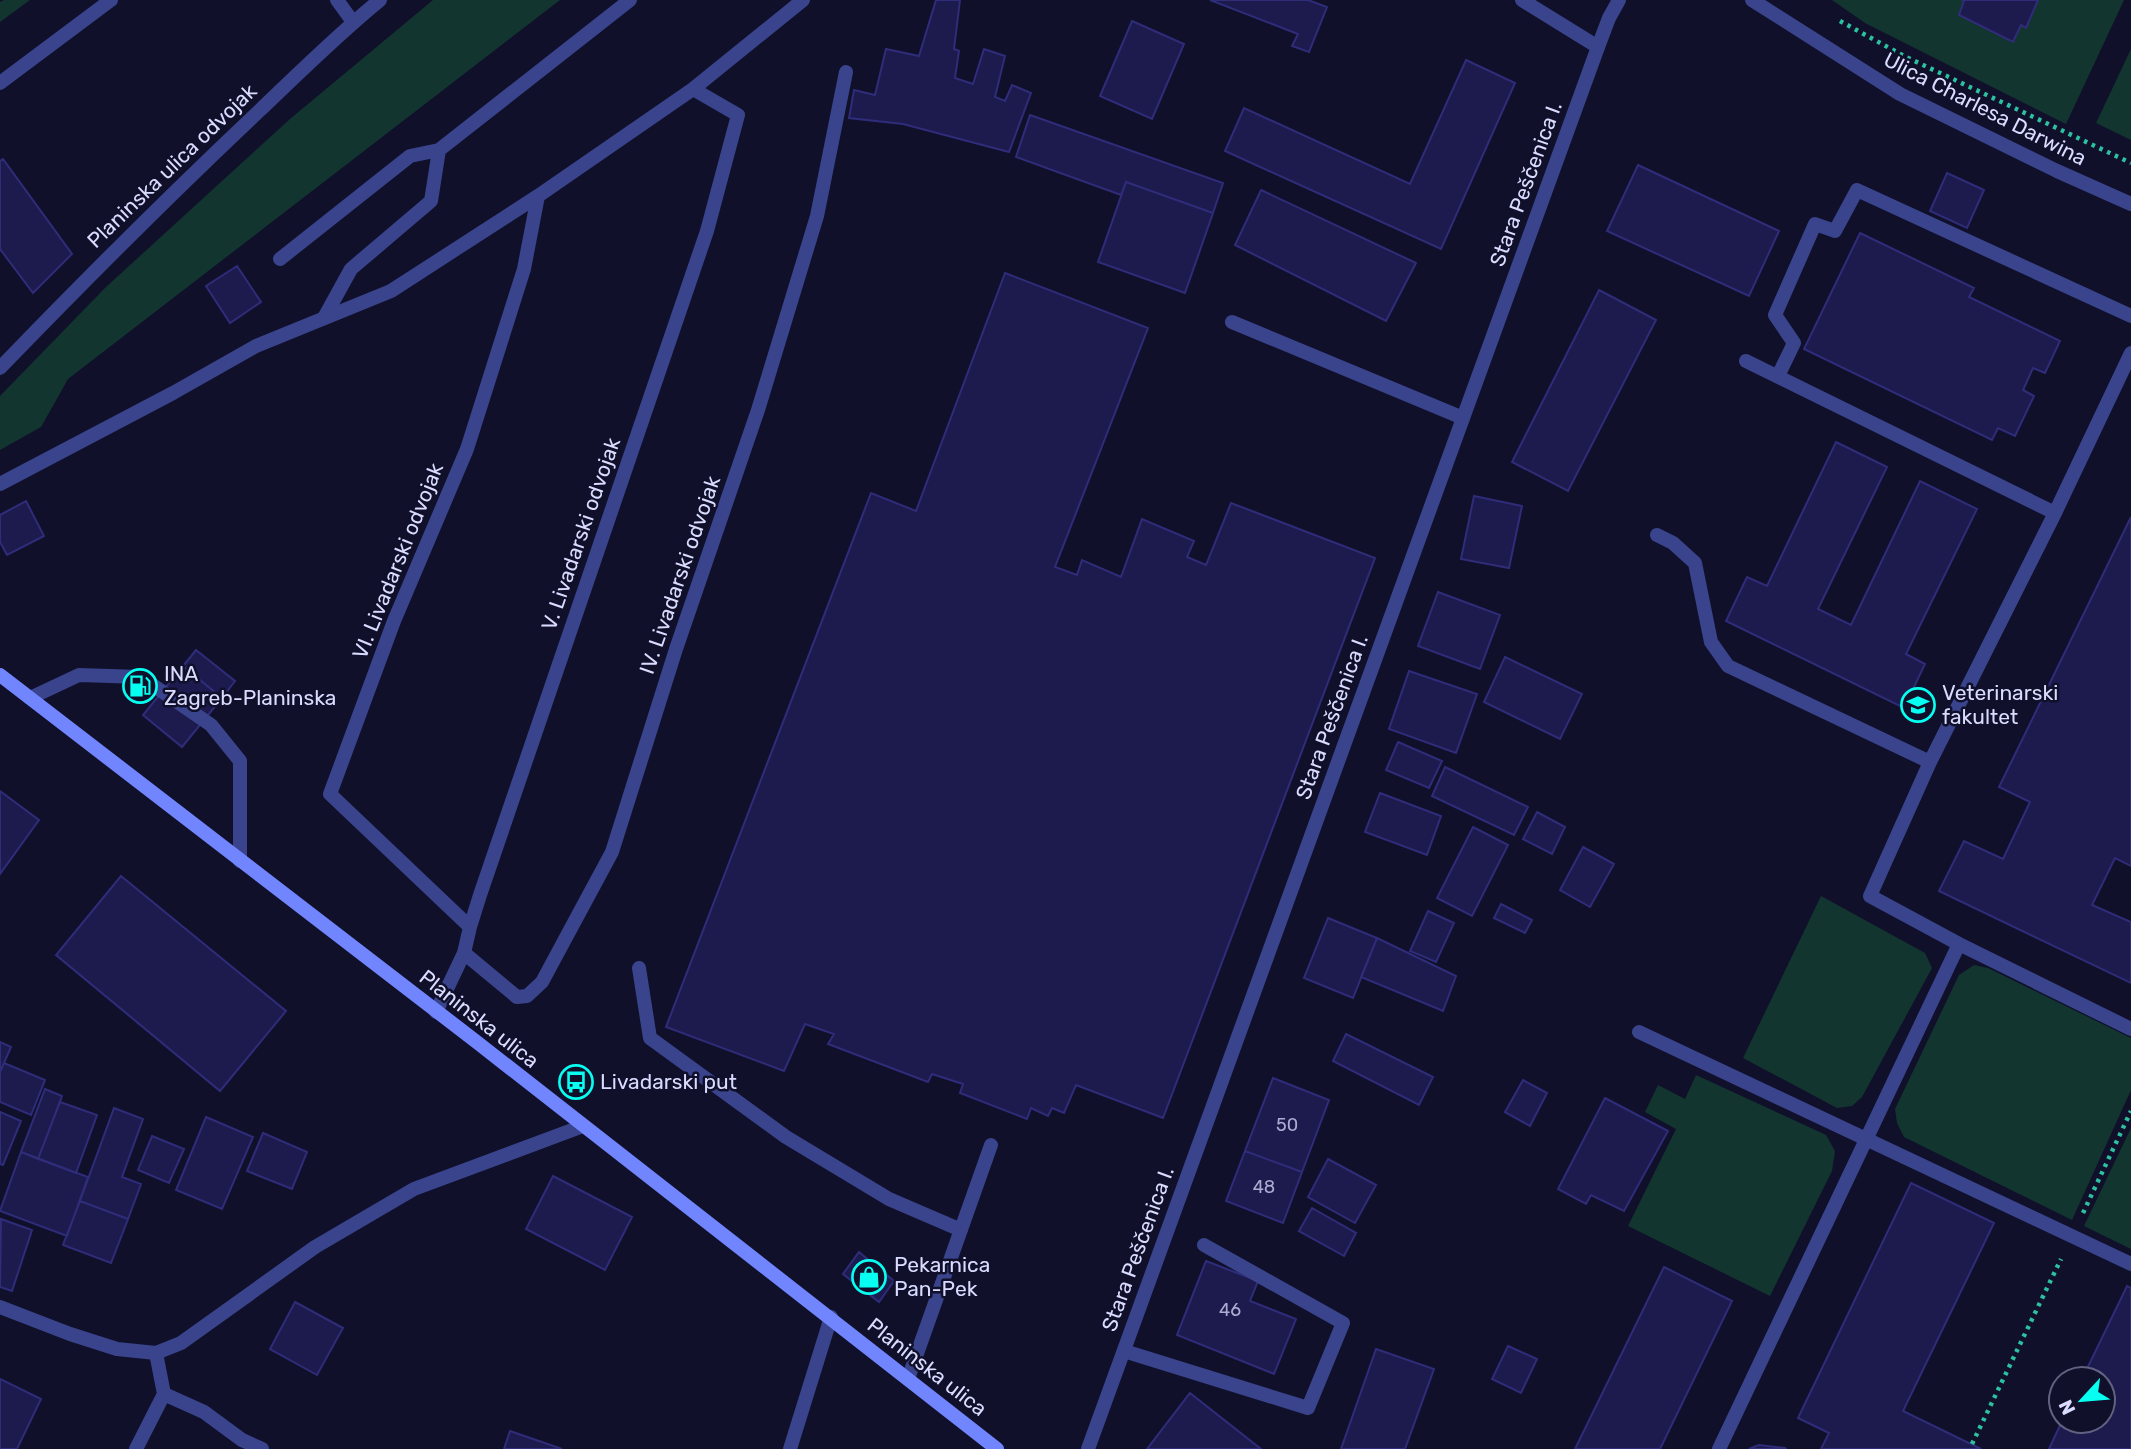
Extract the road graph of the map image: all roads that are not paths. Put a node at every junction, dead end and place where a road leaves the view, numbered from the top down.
1 (111, 0) edge
2 (338, 0) edge
3 (380, 0) edge
4 (630, 0) edge
5 (803, 0) edge
6 (1522, 0) edge
7 (1619, 0) edge
8 (1752, 0) edge
9 (353, 22) junction
10 (1598, 47) junction
11 (846, 72) dead end
12 (0, 83) edge
13 (693, 89) junction
14 (439, 150) junction
15 (538, 196) junction
16 (2131, 204) edge
17 (280, 259) dead end
18 (2131, 316) edge
19 (324, 318) junction
20 (1232, 322) dead end
21 (2131, 353) edge
22 (1746, 361) dead end
23 (0, 368) edge
24 (1778, 376) junction
25 (1463, 418) junction
26 (0, 484) edge
27 (2055, 513) junction
28 (1657, 535) dead end
29 (0, 675) edge
30 (30, 698) junction
31 (1930, 762) junction
32 (240, 861) junction
33 (470, 926) junction
34 (1959, 944) junction
35 (464, 953) junction
36 (639, 968) dead end
37 (436, 1012) junction
38 (2131, 1029) edge
39 (1639, 1032) dead end
40 (583, 1126) junction
41 (1866, 1140) junction
42 (991, 1145) dead end
43 (961, 1230) junction
44 (1204, 1245) dead end
45 (2131, 1264) edge
46 (0, 1307) edge
47 (831, 1317) junction
48 (1124, 1351) junction
49 (156, 1353) junction
50 (908, 1379) junction
51 (164, 1394) junction
52 (136, 1449) edge
53 (262, 1449) edge
54 (790, 1449) edge
55 (997, 1449) edge
56 (1088, 1449) edge
57 (1719, 1449) edge

1 - 12 street
2 - 9 street
3 - 9 street, Planinska ulica odvojak
4 - 14 street
5 - 13 street
6 - 10 street
7 - 10 street, Stara Peščenica I.
8 - 16 street, Ulica Charlesa Darwina
9 - 23 street, Planinska ulica odvojak
10 - 25 street, Stara Peščenica I.
11 - 35 street, IV. Livadarski odvojak
13 - 15 street
13 - 33 street, V. Livadarski odvojak
14 - 17 street
14 - 19 street
15 - 19 street
15 - 33 street, VI. Livadarski odvojak
18 - 24 street
19 - 26 street
20 - 25 street
21 - 27 street
22 - 24 street
24 - 27 street
25 - 48 street, Stara Peščenica I.
27 - 31 street
28 - 31 street
29 - 30 street, Planinska ulica
30 - 32 street, Planinska ulica
30 - 32 street
31 - 34 street
32 - 37 street, Planinska ulica
33 - 35 street, V. Livadarski odvojak
34 - 38 street
34 - 41 street
35 - 37 street, V. Livadarski odvojak
36 - 43 street
37 - 40 street, Planinska ulica
39 - 41 street
40 - 47 street, Planinska ulica
40 - 49 street
41 - 45 street
41 - 57 street
42 - 43 street
43 - 50 street
44 - 48 street
46 - 49 street
47 - 50 street, Planinska ulica
47 - 54 street
48 - 56 street, Stara Peščenica I.
49 - 51 street
50 - 55 street, Planinska ulica
51 - 52 street
51 - 53 street

